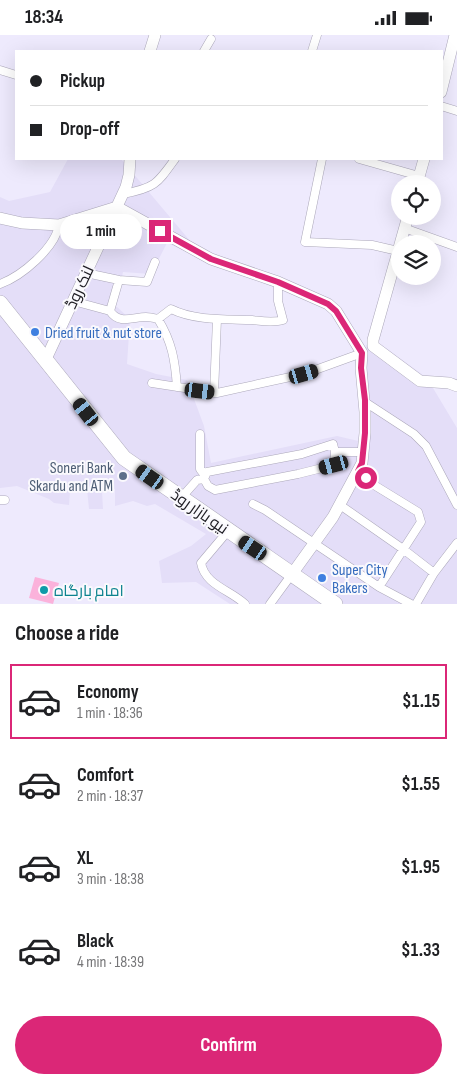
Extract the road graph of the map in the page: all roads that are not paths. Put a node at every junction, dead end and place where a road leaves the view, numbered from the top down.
1 (155, 35) edge
2 (317, 35) edge
3 (455, 35) edge
4 (211, 39) dead end
5 (150, 50) edge
6 (205, 50) edge
7 (312, 50) edge
8 (0, 70) edge
9 (15, 75) edge
10 (443, 84) edge
11 (443, 107) edge
12 (457, 111) edge
13 (130, 160) edge
14 (174, 160) edge
15 (322, 160) edge
16 (362, 160) edge
17 (424, 160) edge
18 (404, 175) edge
19 (419, 175) edge
20 (123, 194) junction
21 (117, 207) junction
22 (0, 218) edge
23 (60, 225) junction
24 (405, 225) edge
25 (404, 228) junction
26 (402, 235) edge
27 (457, 247) edge
28 (391, 249) edge
29 (156, 262) dead end
30 (86, 273) junction
31 (391, 276) edge
32 (120, 281) junction
33 (278, 282) junction
34 (0, 284) edge
35 (73, 301) junction
36 (0, 303) edge
37 (110, 311) junction
38 (158, 319) junction
39 (216, 319) junction
40 (373, 346) junction
41 (362, 353) junction
42 (46, 359) junction
43 (152, 383) dead end
44 (457, 386) edge
45 (177, 387) junction
46 (214, 393) junction
47 (365, 401) junction
48 (200, 434) dead end
49 (335, 452) junction
50 (364, 452) junction
51 (358, 471) junction
52 (206, 475) junction
53 (181, 498) junction
54 (253, 504) dead end
55 (340, 505) junction
56 (457, 505) edge
57 (228, 531) junction
58 (314, 542) junction
59 (457, 543) edge
60 (403, 549) junction
61 (434, 573) junction
62 (292, 574) junction
63 (379, 587) junction
64 (245, 604) edge
65 (270, 604) edge
66 (335, 604) edge
67 (411, 604) edge
68 (416, 604) edge

1 - 5 main road
2 - 7 street
3 - 10 main road
4 - 6 street
8 - 9 street
11 - 12 street
13 - 20 main road, لنک روڈ
14 - 20 street
15 - 28 street
16 - 18 street
17 - 19 main road
20 - 21 main road, لنک روڈ
21 - 23 main road
21 - 30 main road, لنک روڈ
21 - 33 main road
22 - 23 main road
23 - 34 street
24 - 25 main road
25 - 26 main road
25 - 27 street
29 - 32 street
30 - 32 street
30 - 35 main road, لنک روڈ
31 - 40 main road
32 - 37 street
33 - 39 street
33 - 41 main road
35 - 37 street
35 - 42 main road, لنک روڈ
36 - 42 highway, نیو بازار روڈ
37 - 38 street
38 - 39 street
38 - 45 street
39 - 46 street
40 - 41 main road
40 - 44 main road
41 - 46 street
41 - 47 main road
42 - 53 highway, نیو بازار روڈ
43 - 45 street
45 - 46 street
47 - 50 main road
47 - 56 street
48 - 52 street
49 - 50 street
49 - 52 street
49 - 52 street
50 - 51 main road
51 - 55 main road
51 - 60 street
52 - 53 street
53 - 57 highway, نیو بازار روڈ
54 - 58 street
55 - 58 main road
55 - 60 street
57 - 62 highway, نیو بازار روڈ
57 - 64 street
58 - 62 main road
58 - 63 street
59 - 61 street
60 - 61 street
60 - 63 street
61 - 68 street
62 - 65 street
62 - 66 highway, نیو بازار روڈ
63 - 67 street

